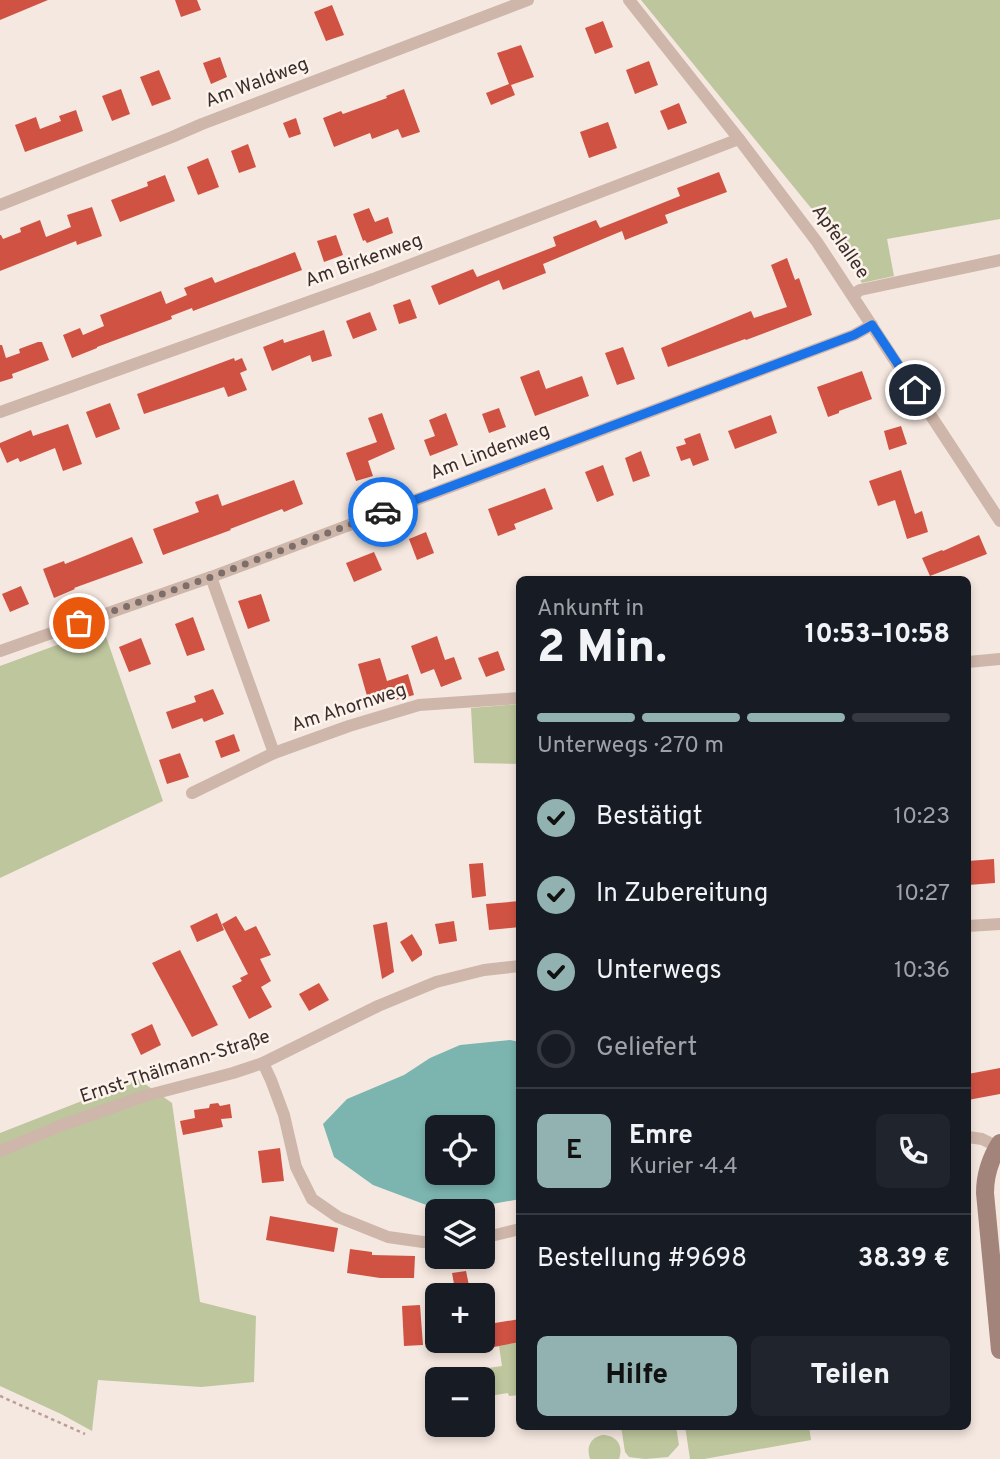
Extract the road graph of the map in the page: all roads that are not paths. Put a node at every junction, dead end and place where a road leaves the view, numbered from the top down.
1 (528, 0) edge
2 (629, 0) edge
3 (740, 139) junction
4 (0, 205) edge
5 (1000, 260) edge
6 (853, 295) junction
7 (872, 325) junction
8 (0, 412) edge
9 (1000, 521) edge
10 (211, 577) junction
11 (0, 650) edge
12 (1000, 659) edge
13 (971, 662) edge
14 (516, 698) edge
15 (274, 753) junction
16 (192, 793) dead end
17 (1000, 924) edge
18 (971, 926) edge
19 (516, 966) edge
20 (263, 1063) junction
21 (971, 1137) edge
22 (999, 1145) edge
23 (0, 1151) edge
24 (516, 1230) edge
25 (495, 1235) edge
26 (425, 1242) edge
27 (1000, 1350) edge

1 - 4 street, Am Waldweg
2 - 3 street, Apfelallee
3 - 6 street, Apfelallee
3 - 8 street, Am Birkenweg
5 - 6 street
6 - 7 street, Apfelallee
7 - 9 street, Apfelallee
7 - 10 street, Am Lindenweg
10 - 11 street, Am Lindenweg
10 - 15 street, Am Ahornweg
12 - 13 street
14 - 15 street, Am Ahornweg
15 - 16 street, Am Ahornweg
17 - 18 street
19 - 20 street, Ernst-Thälmann-Straße
20 - 23 street, Ernst-Thälmann-Straße
20 - 26 street
21 - 22 street
22 - 27 main road
24 - 25 street

